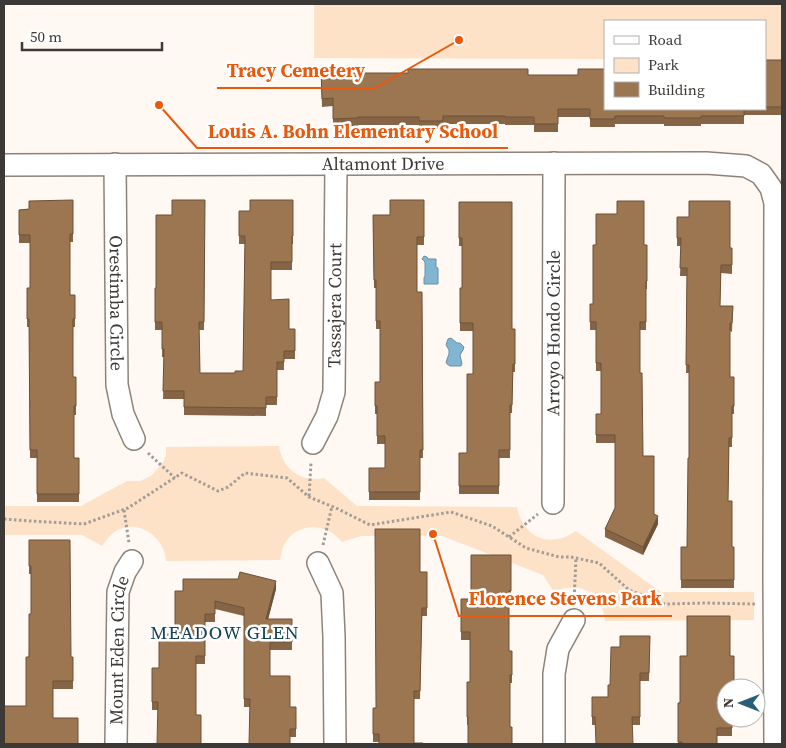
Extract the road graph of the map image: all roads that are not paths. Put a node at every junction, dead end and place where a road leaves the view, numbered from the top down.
1 (115, 164) junction
2 (336, 164) junction
3 (554, 164) junction
4 (4, 165) edge
5 (134, 439) road end
6 (313, 443) road end
7 (553, 503) road end
8 (132, 560) road end
9 (318, 563) road end
10 (780, 578) edge
11 (574, 620) road end
12 (116, 744) edge
13 (335, 744) edge
14 (554, 744) edge
15 (776, 744) edge

1 - 2 street, Altamont Drive
1 - 4 street, Altamont Drive
1 - 5 street, Orestimba Circle
2 - 3 street, Altamont Drive
2 - 6 street, Tassajera Court
3 - 7 street, Arroyo Hondo Circle
3 - 10 street, Altamont Drive
8 - 12 street, Mount Eden Circle
9 - 13 street
10 - 15 street
11 - 14 street

